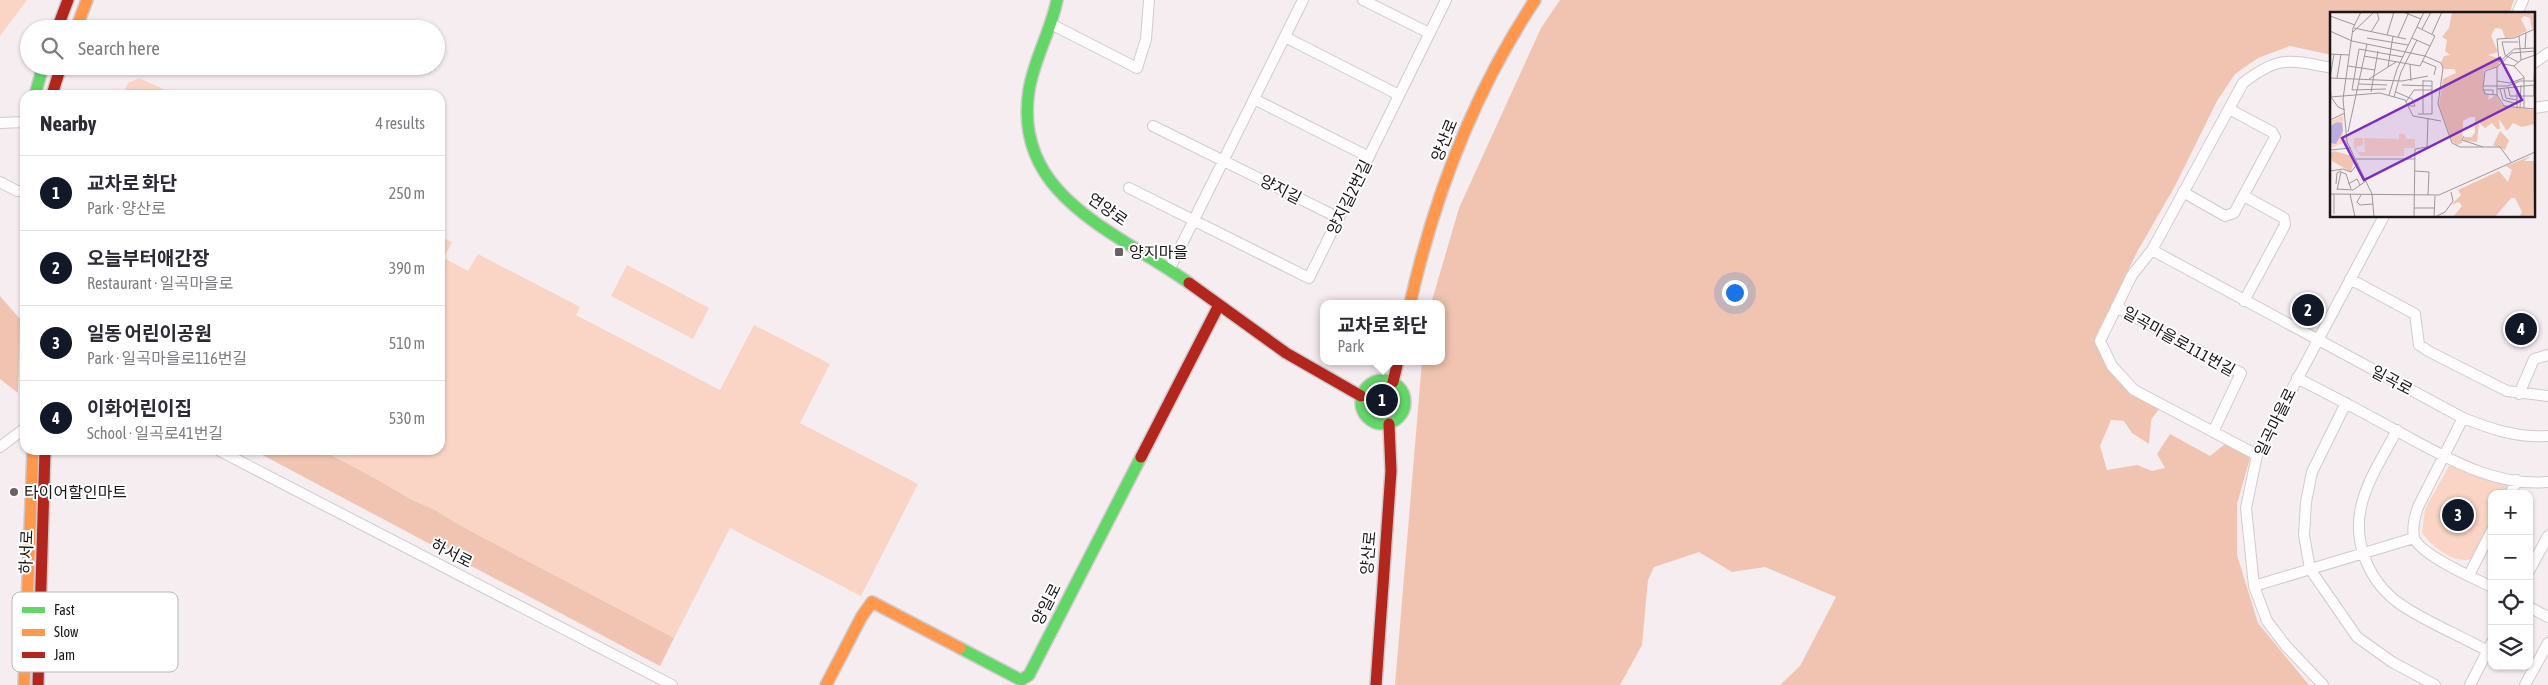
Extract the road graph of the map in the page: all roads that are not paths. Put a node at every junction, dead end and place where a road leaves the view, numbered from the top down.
1 (68, 0) edge
2 (86, 0) edge
3 (1057, 0) edge
4 (1149, 0) edge
5 (1303, 0) edge
6 (1363, 0) edge
7 (1446, 0) edge
8 (1535, 0) edge
9 (2523, 0) edge
10 (2518, 12) edge
11 (60, 20) edge
12 (79, 20) edge
13 (1051, 24) junction
14 (1429, 33) junction
15 (1284, 37) junction
16 (2548, 53) edge
17 (2536, 62) edge
18 (2330, 68) edge
19 (41, 75) edge
20 (58, 75) edge
21 (36, 90) edge
22 (54, 90) edge
23 (1399, 95) junction
24 (1254, 99) junction
25 (2229, 109) junction
26 (20, 122) edge
27 (0, 123) edge
28 (1153, 126) dead end
29 (1368, 157) junction
30 (1223, 161) junction
31 (0, 182) edge
32 (1129, 188) dead end
33 (20, 191) edge
34 (2183, 192) junction
35 (2244, 196) junction
36 (1338, 218) junction
37 (2383, 218) edge
38 (1194, 219) junction
39 (2152, 250) junction
40 (1170, 270) junction
41 (2350, 279) junction
42 (1411, 300) edge
43 (2244, 301) junction
44 (1219, 305) junction
45 (2116, 307) junction
46 (2317, 341) junction
47 (2548, 355) edge
48 (1397, 365) edge
49 (2297, 378) junction
50 (1393, 382) junction
51 (2518, 394) junction
52 (1361, 396) junction
53 (2548, 396) edge
54 (2346, 403) junction
55 (2463, 418) junction
56 (1389, 424) junction
57 (2214, 430) junction
58 (2396, 430) junction
59 (20, 432) edge
60 (2548, 436) edge
61 (0, 447) edge
62 (33, 455) edge
63 (45, 455) edge
64 (228, 455) edge
65 (2257, 455) junction
66 (2445, 458) junction
67 (2517, 480) junction
68 (2548, 482) edge
69 (2512, 490) edge
70 (2489, 535) edge
71 (2548, 536) edge
72 (2414, 538) junction
73 (2361, 554) junction
74 (2533, 564) edge
75 (2310, 569) junction
76 (2469, 575) junction
77 (2488, 585) edge
78 (2254, 586) junction
79 (28, 592) edge
80 (41, 592) edge
81 (2533, 609) edge
82 (2548, 618) edge
83 (2548, 643) edge
84 (2488, 645) edge
85 (2488, 650) edge
86 (24, 672) edge
87 (38, 672) edge
88 (24, 685) edge
89 (38, 685) edge
90 (672, 685) edge
91 (826, 685) edge
92 (1376, 685) edge
93 (2323, 685) edge
94 (2435, 685) edge
95 (2470, 685) edge
96 (2525, 685) edge

1 - 11 street
2 - 12 street
3 - 13 street, 연양로
4 - 13 street
5 - 15 street
6 - 14 street
7 - 14 street, 양지길2번길
8 - 42 street, 양산로
9 - 10 street
13 - 40 street, 연양로
14 - 23 street, 양지길2번길
15 - 23 street
15 - 24 street
16 - 17 street
18 - 25 street, 일곡마을로111번길
19 - 21 street
20 - 22 street
23 - 29 street, 양지길2번길
24 - 29 street
24 - 30 street
25 - 34 street, 일곡마을로111번길
25 - 35 street
26 - 27 street
28 - 30 street, 양지길
29 - 36 street, 양지길2번길
30 - 36 street, 양지길
30 - 38 street
31 - 33 street
32 - 38 street
34 - 35 street
34 - 39 street, 일곡마을로111번길
35 - 43 street
36 - 38 street, 양지길2번길
37 - 41 street, 일곡마을로
38 - 40 street
39 - 43 street, 일곡로
39 - 45 street, 일곡마을로111번길
40 - 44 street, 연양로
41 - 46 street, 일곡마을로
41 - 51 street
43 - 46 street, 일곡로
44 - 52 street, 연양로
44 - 91 street, 양일로
45 - 57 street, 일곡마을로111번길
45 - 57 street, 일곡마을로111번길
46 - 49 street, 일곡마을로
46 - 55 street, 일곡로
47 - 51 street
48 - 50 street
49 - 54 street
49 - 65 street, 일곡마을로
50 - 52 street
50 - 56 street
51 - 53 street
52 - 56 street
54 - 58 street
54 - 75 street
55 - 60 street, 일곡로
55 - 66 street
56 - 92 street, 양산로
57 - 65 street, 일곡마을로111번길
58 - 66 street
58 - 73 street
59 - 61 street
62 - 79 street, 하서로
63 - 80 street, 하서로
64 - 90 street, 하서로
65 - 78 street, 일곡마을로
66 - 67 street
66 - 72 street
67 - 68 street
67 - 69 street
70 - 76 street
71 - 74 street
72 - 73 street
72 - 76 street
73 - 75 street
73 - 84 street
75 - 78 street
75 - 94 street
76 - 77 street
78 - 93 street, 일곡마을로
81 - 82 street
83 - 96 street
85 - 95 street
86 - 88 street, 하서로
87 - 89 street, 하서로

